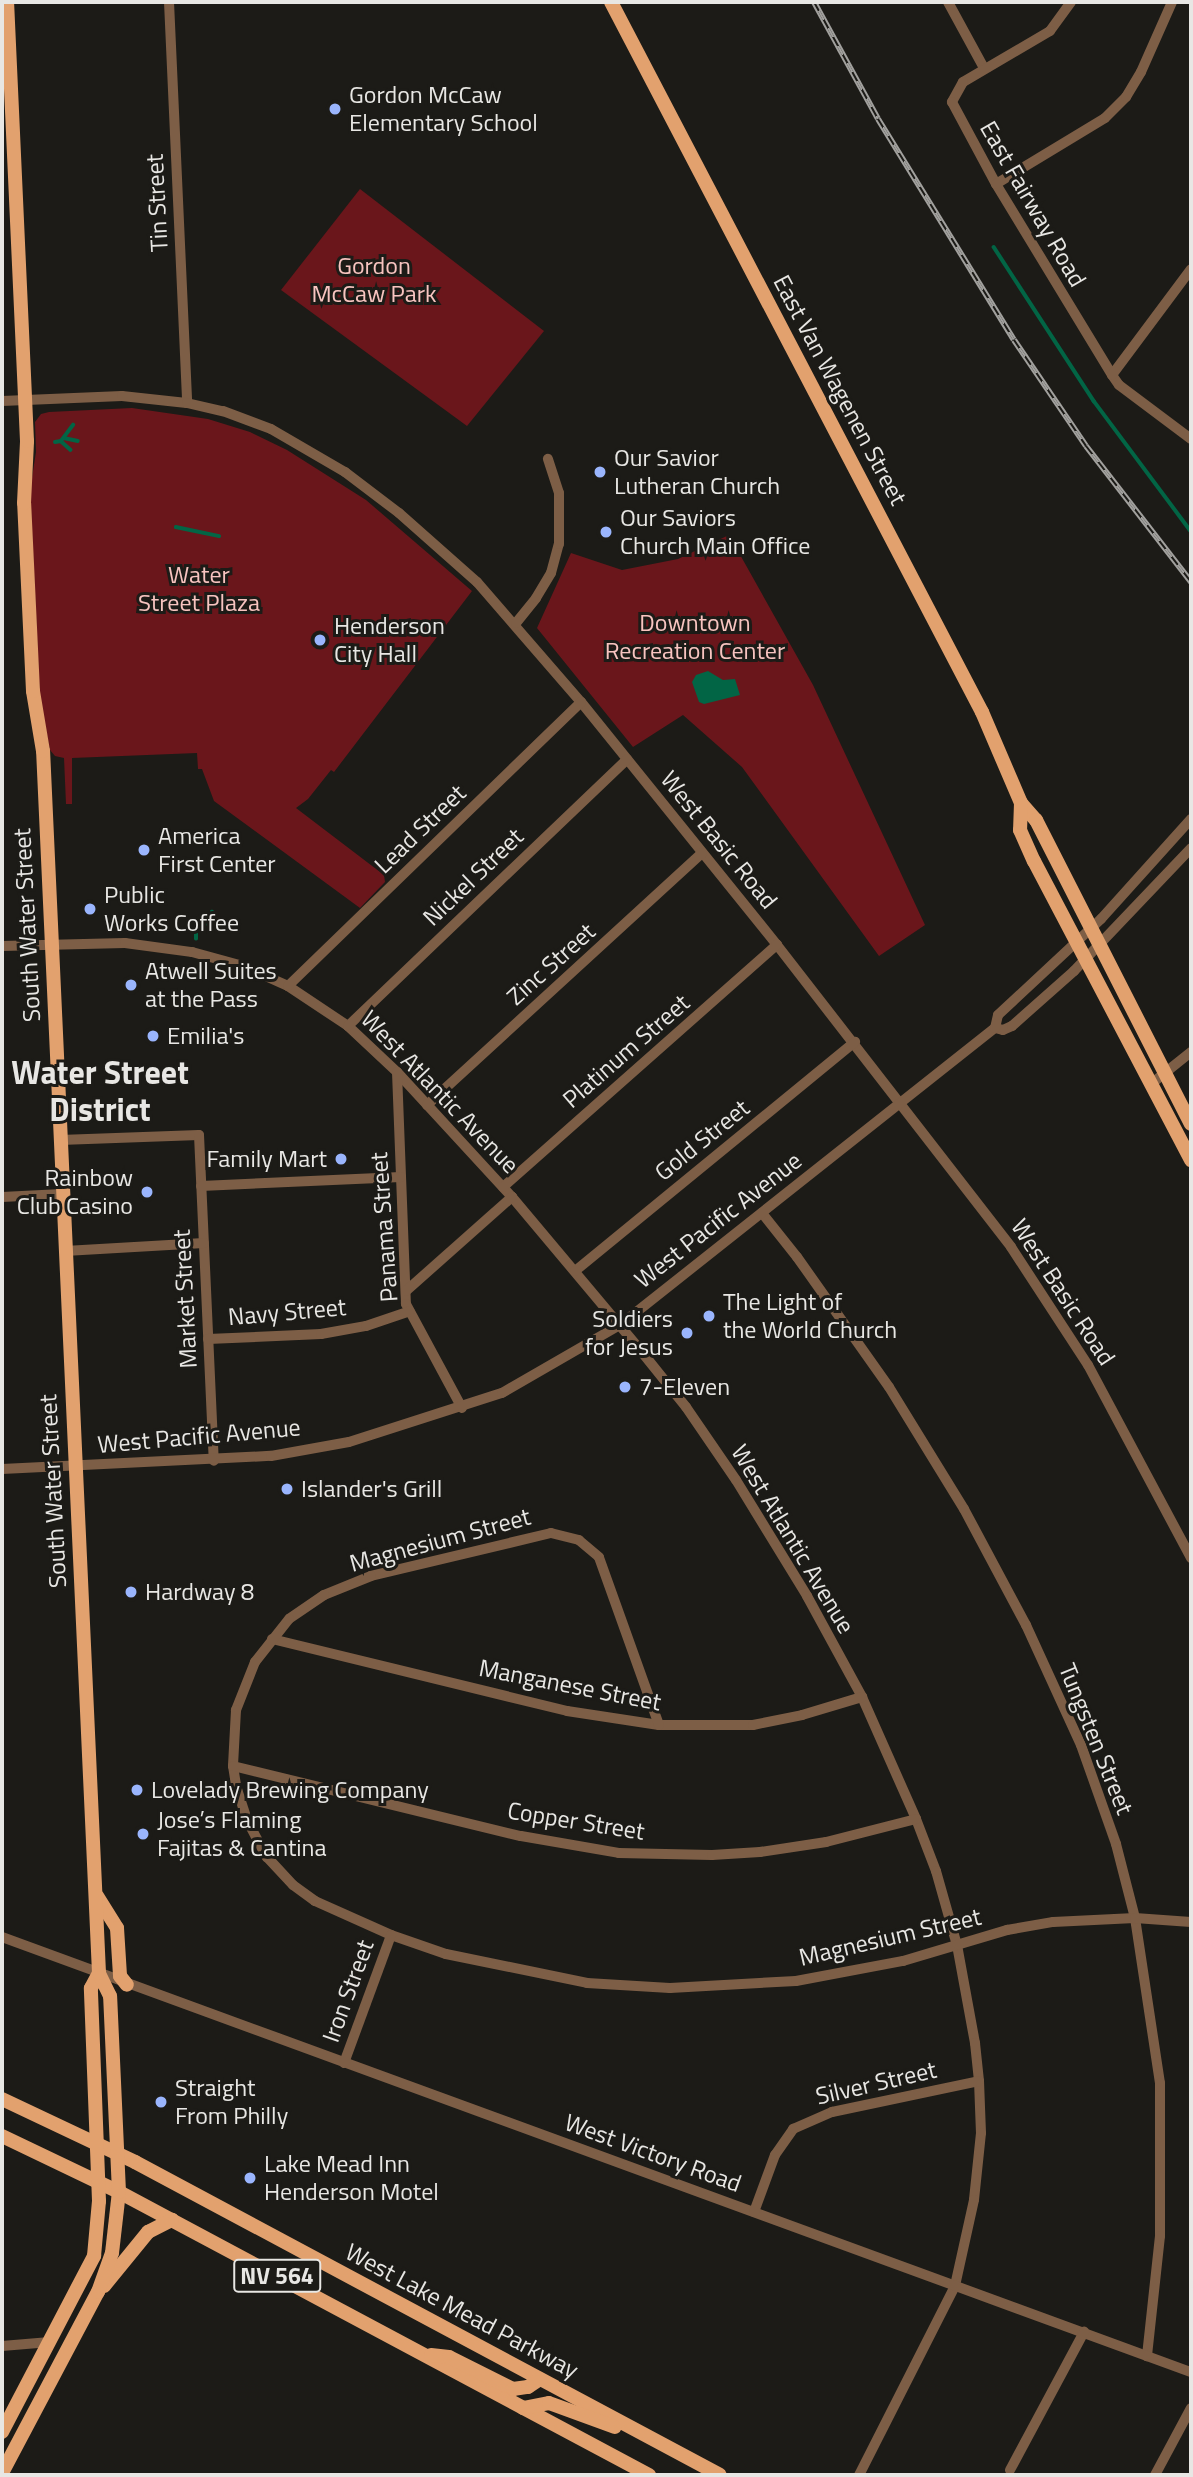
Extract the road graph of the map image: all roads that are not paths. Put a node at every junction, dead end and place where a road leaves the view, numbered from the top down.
1 (7, 2) edge
2 (169, 2) edge
3 (611, 2) edge
4 (948, 2) edge
5 (1072, 2) edge
6 (1172, 2) edge
7 (984, 68) junction
8 (996, 184) junction
9 (1191, 269) edge
10 (1111, 375) junction
11 (26, 399) junction
12 (2, 401) edge
13 (187, 403) junction
14 (1191, 439) edge
15 (548, 459) dead end
16 (516, 623) junction
17 (581, 702) junction
18 (627, 759) junction
19 (1021, 803) junction
20 (1191, 819) edge
21 (1191, 848) edge
22 (702, 853) junction
23 (1095, 939) junction
24 (51, 945) junction
25 (777, 945) junction
26 (2, 946) edge
27 (1082, 952) junction
28 (288, 986) junction
29 (348, 1026) junction
30 (995, 1028) junction
31 (855, 1042) junction
32 (1191, 1052) edge
33 (397, 1072) junction
34 (1165, 1073) junction
35 (1151, 1084) junction
36 (901, 1103) junction
37 (427, 1105) junction
38 (1191, 1124) edge
39 (60, 1140) junction
40 (1191, 1160) edge
41 (401, 1177) junction
42 (201, 1186) junction
43 (503, 1187) junction
44 (62, 1194) junction
45 (2, 1197) edge
46 (512, 1197) junction
47 (762, 1213) junction
48 (204, 1244) junction
49 (65, 1251) junction
50 (575, 1271) junction
51 (406, 1291) junction
52 (410, 1311) junction
53 (620, 1325) junction
54 (208, 1339) junction
55 (462, 1408) junction
56 (214, 1461) junction
57 (75, 1467) junction
58 (2, 1469) edge
59 (1191, 1558) edge
60 (272, 1639) junction
61 (862, 1697) junction
62 (659, 1725) junction
63 (233, 1766) junction
64 (916, 1819) junction
65 (96, 1894) junction
66 (1135, 1918) junction
67 (1191, 1922) edge
68 (391, 1934) junction
69 (2, 1937) edge
70 (957, 1945) junction
71 (99, 1973) junction
72 (127, 1984) junction
73 (345, 2063) junction
74 (979, 2081) junction
75 (2, 2099) edge
76 (2, 2136) edge
77 (107, 2148) junction
78 (109, 2187) junction
79 (754, 2212) junction
80 (172, 2220) junction
81 (955, 2286) junction
82 (98, 2292) junction
83 (1084, 2332) junction
84 (50, 2342) junction
85 (2, 2346) edge
86 (423, 2354) junction
87 (1147, 2356) junction
88 (1191, 2372) edge
89 (540, 2379) junction
90 (523, 2408) junction
91 (1191, 2408) edge
92 (2, 2432) edge
93 (659, 2442) junction
94 (1010, 2470) dead end
95 (2, 2473) edge
96 (649, 2475) edge
97 (720, 2475) edge
98 (859, 2475) edge
99 (1155, 2475) edge

1 - 11 main road, South Water Street
2 - 13 street, Tin Street
3 - 19 main road, East Van Wagenen Street
4 - 7 street
5 - 7 street, East Fairway Road
6 - 8 street
7 - 8 street, East Fairway Road
8 - 10 street, East Fairway Road
9 - 10 street
10 - 14 street, East Fairway Road
11 - 12 street, West Basic Road
11 - 13 street, West Basic Road
11 - 24 main road, South Water Street
13 - 16 street, West Basic Road
15 - 16 street
16 - 17 street, West Basic Road
17 - 18 street, West Basic Road
17 - 28 street, Lead Street
18 - 22 street, West Basic Road
18 - 29 street, Nickel Street
19 - 23 main road, East Van Wagenen Street
19 - 27 main road, East Van Wagenen Street
20 - 23 street
21 - 23 street
22 - 25 street, West Basic Road
22 - 37 street, Zinc Street
23 - 27 street
23 - 27 street
23 - 34 main road, East Van Wagenen Street
24 - 26 street, West Atlantic Avenue
24 - 28 street, West Atlantic Avenue
24 - 39 main road, South Water Street
25 - 31 street, West Basic Road
25 - 43 street, Platinum Street
27 - 30 street, West Pacific Avenue
27 - 30 street, West Pacific Avenue
27 - 35 main road, East Van Wagenen Street
28 - 29 street, West Atlantic Avenue
29 - 33 street, West Atlantic Avenue
30 - 36 street, West Pacific Avenue
31 - 36 street, West Basic Road
31 - 50 street, Gold Street
32 - 34 street
33 - 37 street, West Atlantic Avenue
33 - 41 street, Panama Street
34 - 35 street
34 - 38 main road, East Van Wagenen Street
35 - 40 main road, East Van Wagenen Street
36 - 47 street, West Pacific Avenue
36 - 59 street, West Basic Road
37 - 43 street, West Atlantic Avenue
39 - 42 street, Market Street
39 - 44 main road, South Water Street
41 - 42 street
41 - 51 street, Panama Street
42 - 48 street, Market Street
43 - 46 street, West Atlantic Avenue
44 - 45 street
44 - 49 main road, South Water Street
46 - 50 street, West Atlantic Avenue
46 - 51 street
47 - 53 street, West Pacific Avenue
47 - 66 street, Tungsten Street
48 - 49 street
48 - 54 street, Market Street
49 - 57 main road, South Water Street
50 - 53 street, West Atlantic Avenue
51 - 52 street, Panama Street
52 - 54 street, Navy Street
52 - 55 street, Panama Street
53 - 55 street, West Pacific Avenue
53 - 61 street, West Atlantic Avenue
54 - 56 street, Market Street
55 - 56 street, West Pacific Avenue
56 - 57 street, West Pacific Avenue
57 - 58 street, West Pacific Avenue
57 - 65 main road, South Water Street
60 - 62 street, Manganese Street
60 - 62 street, Magnesium Street
60 - 63 street, Magnesium Street
61 - 62 street, Manganese Street
61 - 64 street, West Atlantic Avenue
63 - 64 street, Copper Street
63 - 68 street, Magnesium Street
64 - 70 street, West Atlantic Avenue
65 - 71 main road, South Water Street
65 - 72 main road
66 - 67 street, Magnesium Street
66 - 70 street, Magnesium Street
66 - 87 street, Tungsten Street
68 - 70 street, Magnesium Street
68 - 73 street, Iron Street
69 - 71 street, West Victory Road
70 - 74 street, West Atlantic Avenue
71 - 72 street, West Victory Road
71 - 77 main road, South Water Street
71 - 77 main road, South Water Street
72 - 73 street, West Victory Road
73 - 79 street, West Victory Road
74 - 79 street, Silver Street
74 - 81 street, West Atlantic Avenue
75 - 77 main road, NV 564
76 - 78 main road, NV 564
77 - 78 main road, South Water Street
77 - 78 main road, South Water Street
77 - 89 main road, West Lake Mead Parkway / NV 564
78 - 80 main road, NV 564
78 - 82 main road
78 - 84 main road
79 - 81 street, West Victory Road
80 - 82 main road
80 - 86 main road, NV 564
81 - 83 street, West Victory Road
81 - 98 street, West Atlantic Avenue
82 - 95 main road
83 - 87 street, West Victory Road
83 - 94 street
84 - 85 street
84 - 92 main road
86 - 89 main road
86 - 90 main road, NV 564
87 - 88 street, West Victory Road
89 - 93 main road, West Lake Mead Parkway / NV 564
90 - 93 main road
90 - 96 main road, NV 564
91 - 99 street
93 - 97 main road, West Lake Mead Parkway / NV 564

